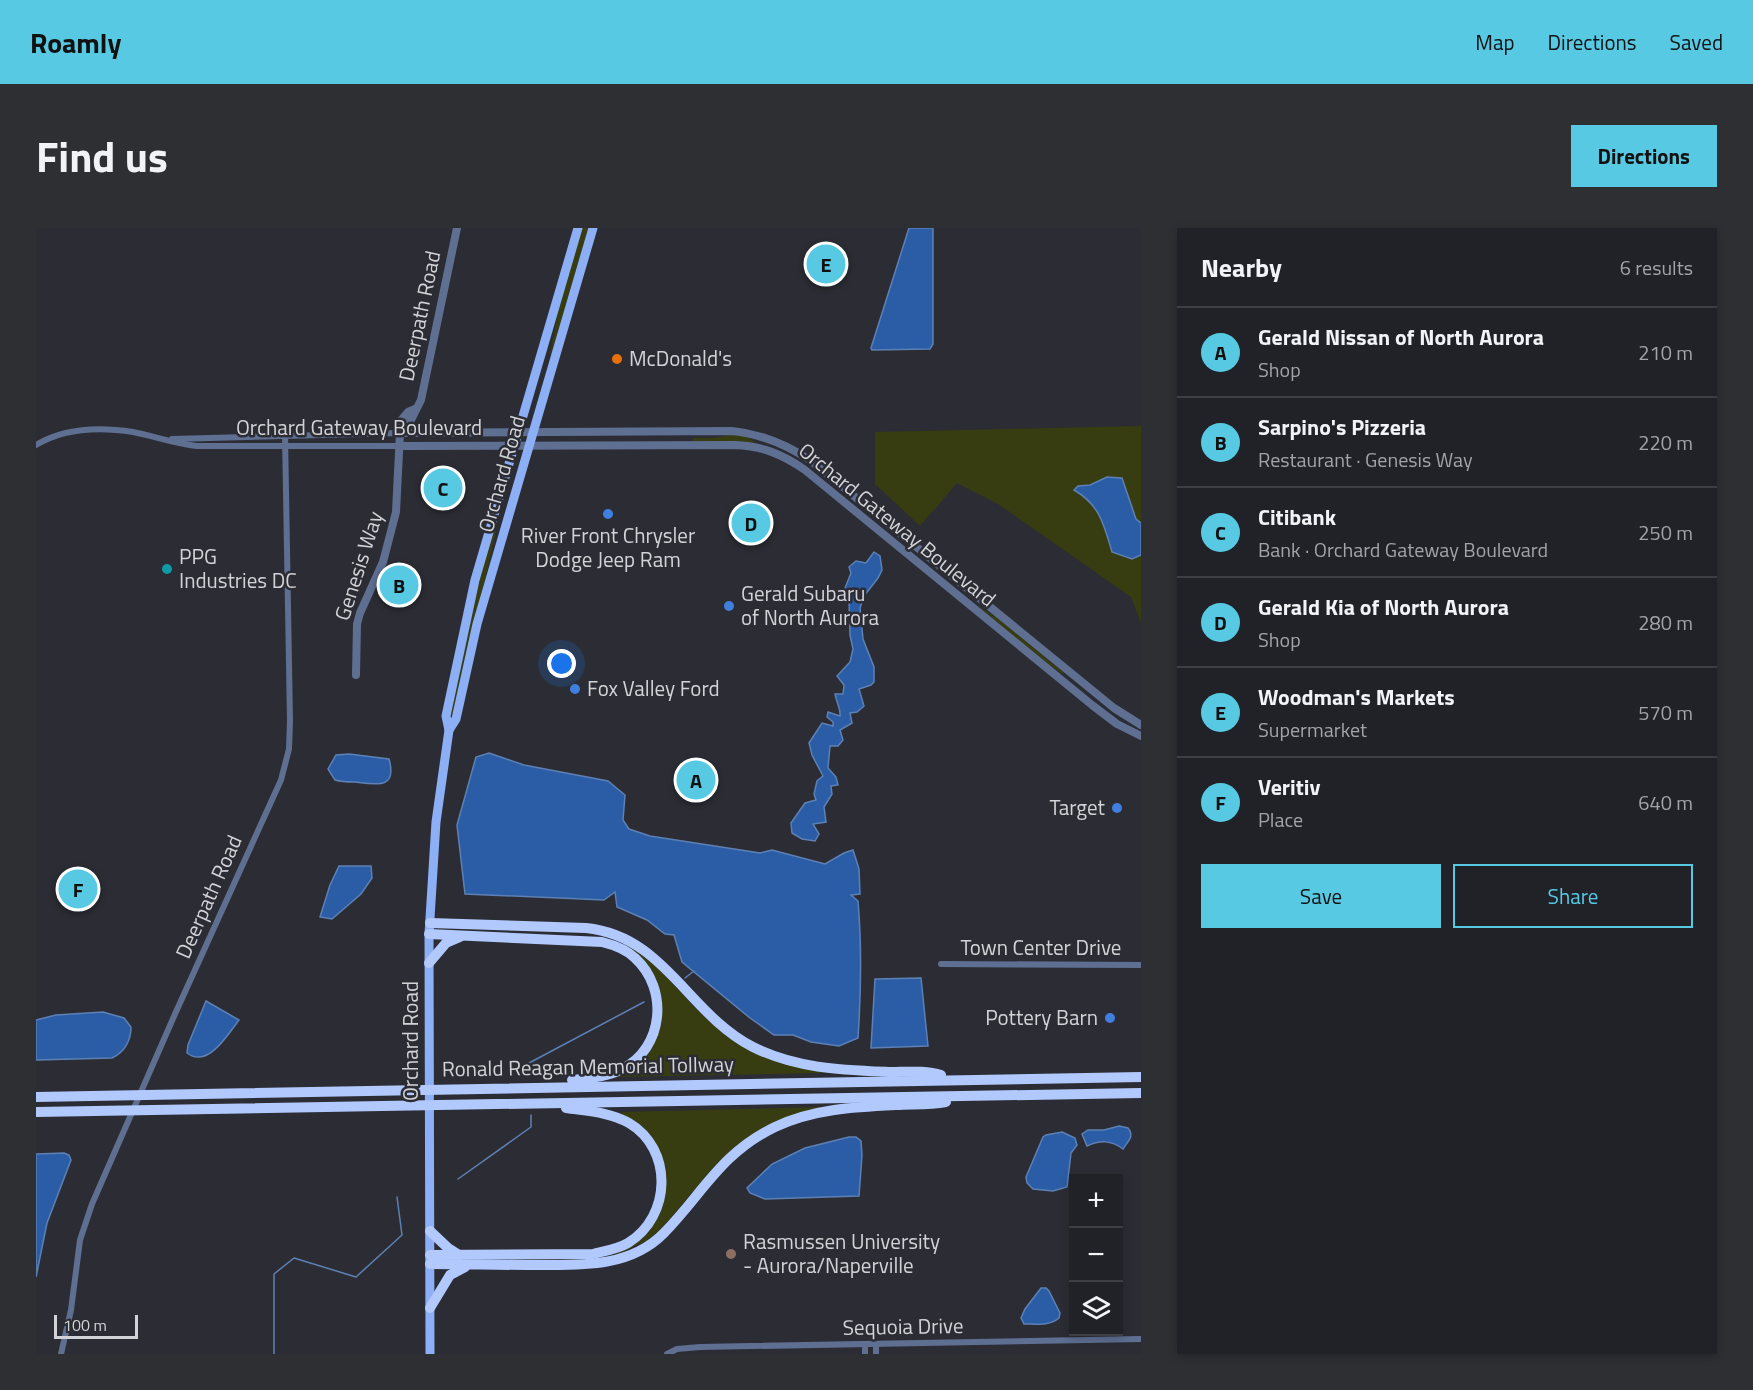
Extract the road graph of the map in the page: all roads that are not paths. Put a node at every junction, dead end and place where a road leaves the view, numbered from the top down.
1 (457, 228) edge
2 (578, 228) edge
3 (593, 228) edge
4 (400, 432) junction
5 (518, 432) junction
6 (533, 432) junction
7 (285, 435) junction
8 (163, 439) junction
9 (36, 445) edge
10 (285, 445) junction
11 (399, 446) junction
12 (514, 446) junction
13 (528, 446) junction
14 (357, 675) dead end
15 (1141, 724) edge
16 (449, 730) junction
17 (1141, 736) edge
18 (429, 929) junction
19 (464, 936) junction
20 (429, 963) junction
21 (941, 964) dead end
22 (1141, 965) edge
23 (1141, 1077) edge
24 (955, 1080) junction
25 (530, 1087) junction
26 (1141, 1093) edge
27 (975, 1096) junction
28 (36, 1097) edge
29 (539, 1103) junction
30 (36, 1112) edge
31 (430, 1231) junction
32 (459, 1255) junction
33 (430, 1259) junction
34 (471, 1265) junction
35 (430, 1308) junction
36 (1141, 1339) edge
37 (865, 1344) junction
38 (876, 1344) junction
39 (61, 1354) edge
40 (430, 1354) edge
41 (667, 1354) edge
42 (865, 1354) edge
43 (876, 1354) edge

1 - 4 street, Deerpath Road
2 - 5 main road, Orchard Road
3 - 6 main road, Orchard Road
4 - 5 street, Orchard Gateway Boulevard
4 - 7 street, Orchard Gateway Boulevard
4 - 11 street, Genesis Way
5 - 6 street, Orchard Gateway Boulevard
5 - 12 main road, Orchard Road
6 - 13 main road, Orchard Road
6 - 15 street, Orchard Gateway Boulevard
7 - 8 street, Orchard Gateway Boulevard
7 - 10 street, Deerpath Road
8 - 9 street, Orchard Gateway Boulevard
8 - 10 street, Orchard Gateway Boulevard
10 - 11 street, Orchard Gateway Boulevard
10 - 39 street, Deerpath Road
11 - 12 street, Orchard Gateway Boulevard
11 - 14 street, Genesis Way
12 - 13 street, Orchard Gateway Boulevard
12 - 16 main road, Orchard Road
13 - 16 main road, Orchard Road
13 - 17 street, Orchard Gateway Boulevard
16 - 18 main road, Orchard Road
18 - 19 highway
18 - 20 main road, Orchard Road
18 - 24 highway
19 - 20 highway
19 - 25 highway
20 - 31 main road, Orchard Road
21 - 22 street, Town Center Drive
23 - 24 highway, Ronald Reagan Memorial Tollway
24 - 25 highway, Ronald Reagan Memorial Tollway
25 - 28 highway, Ronald Reagan Memorial Tollway
26 - 27 highway, Ronald Reagan Memorial Tollway
27 - 29 highway, Ronald Reagan Memorial Tollway
27 - 34 highway
29 - 30 highway, Ronald Reagan Memorial Tollway
29 - 32 highway
31 - 32 highway
31 - 33 main road, Orchard Road
32 - 33 highway
33 - 34 highway
33 - 35 main road, Orchard Road
34 - 35 highway
35 - 40 main road, Orchard Road
36 - 38 street, Sequoia Drive
37 - 38 street, Sequoia Drive
37 - 41 street, Sequoia Drive
37 - 42 street
38 - 43 street

